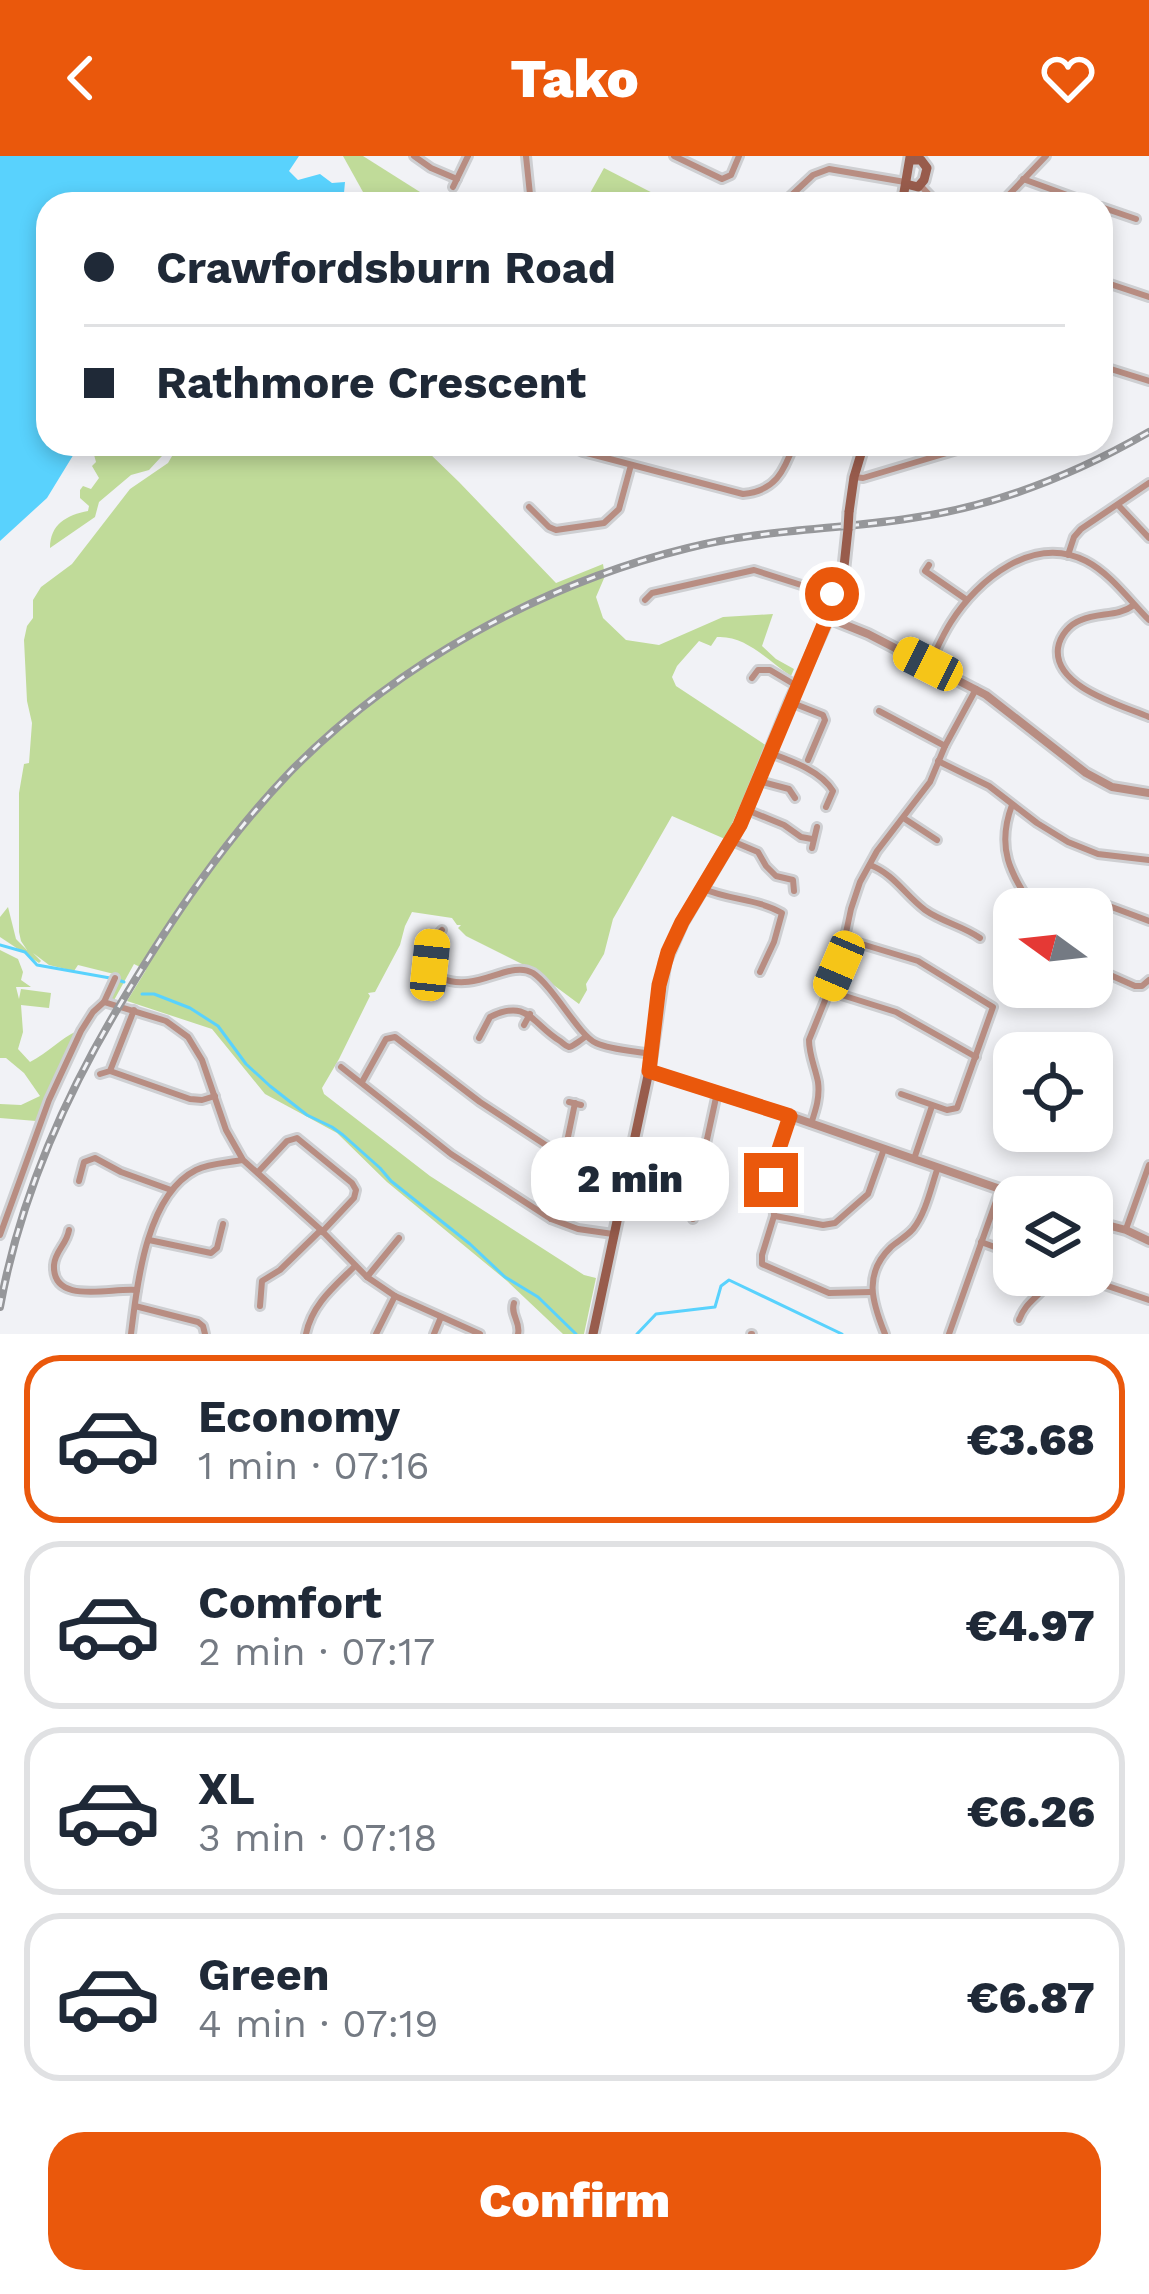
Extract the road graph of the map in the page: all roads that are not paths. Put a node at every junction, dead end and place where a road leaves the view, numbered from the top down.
1 (414, 156) edge
2 (468, 156) edge
3 (526, 156) edge
4 (674, 156) edge
5 (739, 156) edge
6 (1046, 156) edge
7 (918, 159) edge
8 (1023, 179) junction
9 (913, 185) junction
10 (530, 192) edge
11 (795, 192) edge
12 (910, 192) edge
13 (922, 192) edge
14 (1011, 192) edge
15 (1059, 192) edge
16 (1113, 211) edge
17 (1136, 219) dead end
18 (1113, 285) edge
19 (1149, 297) edge
20 (1113, 369) edge
21 (1149, 381) edge
22 (598, 456) edge
23 (790, 456) edge
24 (860, 456) edge
25 (936, 456) edge
26 (631, 465) junction
27 (854, 477) junction
28 (1149, 483) edge
29 (1118, 506) junction
30 (529, 507) dead end
31 (1149, 538) edge
32 (1068, 555) junction
33 (929, 565) dead end
34 (836, 596) junction
35 (645, 600) dead end
36 (967, 600) junction
37 (1135, 605) junction
38 (828, 618) junction
39 (1149, 620) edge
40 (928, 664) junction
41 (752, 678) dead end
42 (797, 686) junction
43 (976, 689) junction
44 (790, 702) junction
45 (879, 711) dead end
46 (1149, 717) edge
47 (945, 746) junction
48 (770, 753) junction
49 (812, 758) dead end
50 (938, 761) junction
51 (758, 781) junction
52 (1149, 793) edge
53 (795, 798) dead end
54 (1012, 805) junction
55 (827, 807) dead end
56 (747, 810) junction
57 (904, 818) junction
58 (817, 827) dead end
59 (937, 840) dead end
60 (732, 841) junction
61 (1149, 860) edge
62 (869, 864) junction
63 (703, 888) junction
64 (1022, 888) edge
65 (794, 891) dead end
66 (1113, 908) edge
67 (1149, 921) edge
68 (442, 930) dead end
69 (980, 938) dead end
70 (845, 939) junction
71 (760, 972) dead end
72 (1113, 976) edge
73 (115, 978) dead end
74 (1149, 980) edge
75 (829, 991) junction
76 (104, 1003) junction
77 (134, 1010) junction
78 (530, 1014) junction
79 (524, 1025) dead end
80 (586, 1036) junction
81 (479, 1038) dead end
82 (652, 1054) junction
83 (976, 1058) junction
84 (341, 1067) dead end
85 (110, 1071) junction
86 (649, 1071) junction
87 (100, 1074) dead end
88 (362, 1084) junction
89 (717, 1093) junction
90 (901, 1094) dead end
91 (215, 1096) junction
92 (575, 1103) dead end
93 (932, 1105) junction
94 (790, 1116) junction
95 (811, 1124) junction
96 (87, 1149) dead end
97 (884, 1149) junction
98 (564, 1157) junction
99 (88, 1159) junction
100 (914, 1159) junction
101 (243, 1160) junction
102 (1149, 1165) edge
103 (938, 1168) junction
104 (258, 1172) junction
105 (79, 1181) dead end
106 (993, 1187) edge
107 (171, 1190) junction
108 (993, 1209) edge
109 (774, 1216) junction
110 (550, 1219) junction
111 (692, 1219) dead end
112 (223, 1224) dead end
113 (1113, 1227) edge
114 (69, 1229) dead end
115 (1126, 1230) junction
116 (321, 1231) junction
117 (0, 1234) edge
118 (613, 1234) junction
119 (399, 1238) dead end
120 (149, 1240) junction
121 (1149, 1240) edge
122 (981, 1243) junction
123 (993, 1247) edge
124 (356, 1265) junction
125 (367, 1276) junction
126 (1113, 1288) edge
127 (137, 1290) junction
128 (871, 1292) junction
129 (395, 1296) junction
130 (1037, 1296) edge
131 (1149, 1300) edge
132 (514, 1303) dead end
133 (135, 1306) junction
134 (260, 1306) dead end
135 (441, 1317) junction
136 (1023, 1318) dead end
137 (131, 1334) edge
138 (205, 1334) edge
139 (306, 1334) edge
140 (376, 1334) edge
141 (434, 1334) edge
142 (480, 1334) edge
143 (518, 1334) edge
144 (593, 1334) edge
145 (885, 1334) edge
146 (949, 1334) edge

1 - 2 street
3 - 10 street
4 - 5 street
6 - 8 street
7 - 9 main road
7 - 9 main road
8 - 14 street
8 - 15 street
9 - 11 street
9 - 12 main road
9 - 13 street
16 - 17 street
18 - 19 street
20 - 21 street
22 - 26 street
23 - 26 street
24 - 27 main road
25 - 27 street
26 - 30 street
27 - 34 main road, bridge
28 - 29 street
29 - 31 street
29 - 32 street
32 - 36 street
32 - 37 street
33 - 36 street
34 - 35 street
34 - 38 main road
36 - 40 street
37 - 39 street
37 - 46 street
38 - 40 street
38 - 42 main road
40 - 43 street
41 - 42 street
42 - 44 main road
43 - 47 street
43 - 52 street
44 - 48 main road
44 - 49 street
45 - 47 street
47 - 50 street
48 - 51 main road
48 - 55 street
50 - 54 street
50 - 57 street
51 - 53 street
51 - 56 main road
54 - 61 street
54 - 64 street
56 - 58 street
56 - 60 main road
57 - 59 street
57 - 62 street
60 - 63 main road
60 - 65 street
62 - 69 street
62 - 70 street
63 - 71 street
63 - 82 main road
66 - 67 street
68 - 80 street
70 - 75 street
70 - 83 street
72 - 74 street
73 - 76 street
75 - 83 street
75 - 95 street
76 - 77 street
76 - 117 street
77 - 85 street
77 - 91 street
78 - 79 street
78 - 80 street
78 - 81 street
80 - 82 street
82 - 86 main road
83 - 93 street
84 - 88 street
85 - 87 street
85 - 91 street
86 - 89 street
86 - 118 main road
88 - 98 street
88 - 110 street
89 - 94 street
89 - 111 street
90 - 93 street
91 - 101 street
92 - 98 street
93 - 100 street
94 - 95 street
94 - 109 street
95 - 97 street
96 - 99 street
97 - 100 street
97 - 109 street
98 - 110 street
99 - 105 street
99 - 107 street
100 - 103 street
101 - 104 street
101 - 107 street
102 - 115 street
103 - 106 street
103 - 128 street
104 - 116 street
104 - 116 street
107 - 120 street
108 - 122 street
109 - 128 street
110 - 118 street
112 - 120 street
113 - 115 street
114 - 127 street
115 - 121 street
116 - 124 street
116 - 134 street
118 - 144 main road
119 - 125 street
120 - 127 street
122 - 123 street
122 - 146 street
124 - 125 street
124 - 139 street
125 - 129 street
126 - 131 street
127 - 133 street
128 - 145 street
129 - 135 street
129 - 140 street
130 - 136 street
132 - 143 street
133 - 137 street
133 - 138 street
135 - 141 street
135 - 142 street

